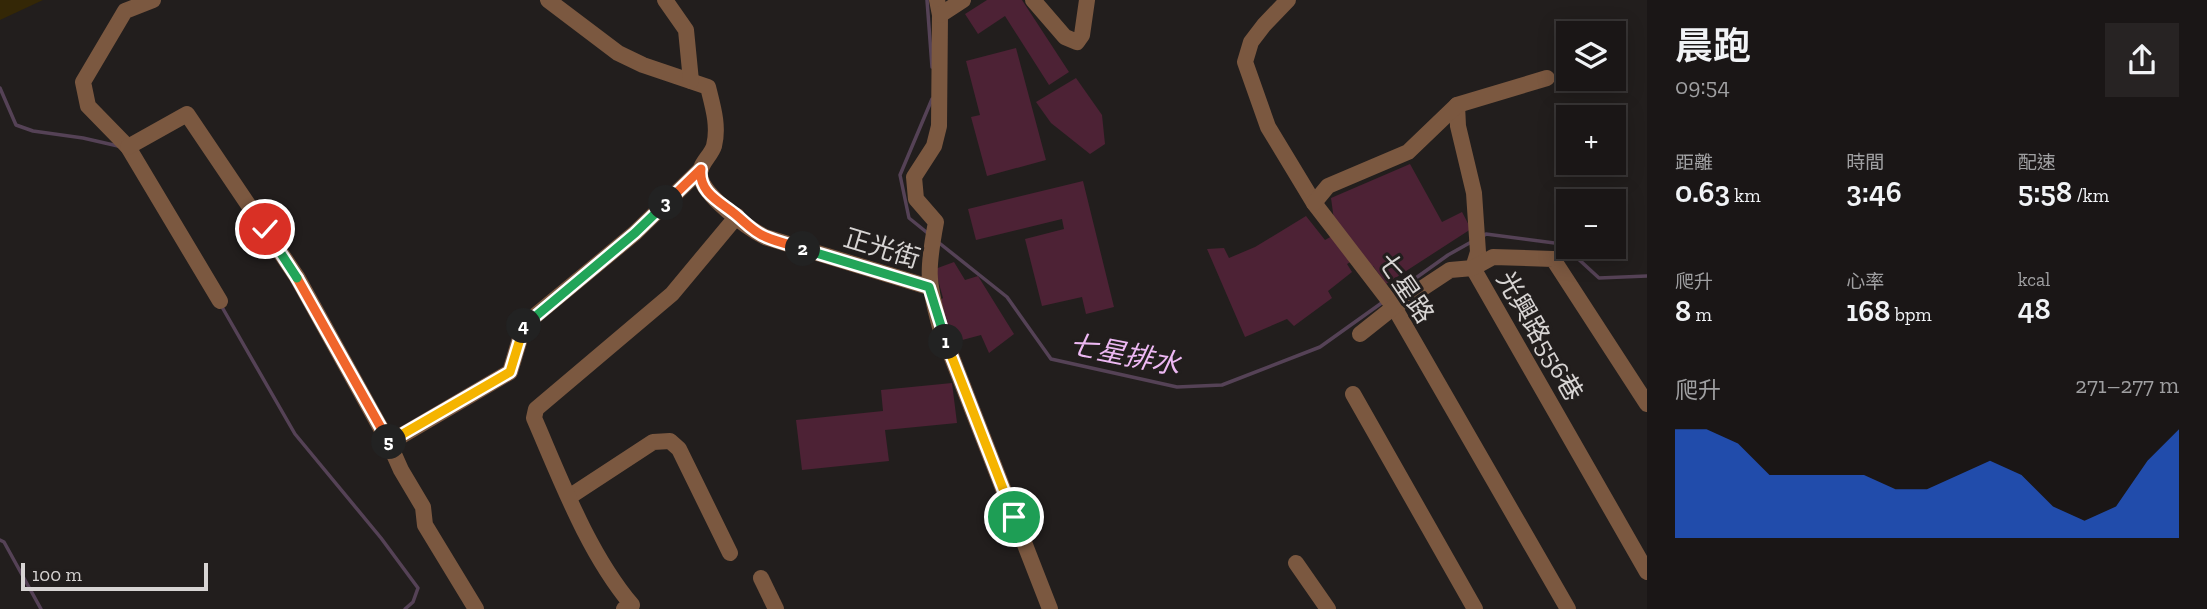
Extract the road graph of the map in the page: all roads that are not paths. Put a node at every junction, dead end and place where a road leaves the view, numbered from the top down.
1 (153, 0) edge
2 (548, 0) edge
3 (665, 0) edge
4 (963, 0) edge
5 (1033, 0) edge
6 (1087, 0) edge
7 (1289, 0) edge
8 (122, 6) edge
9 (938, 8) edge
10 (1547, 78) dead end
11 (691, 81) junction
12 (1457, 105) junction
13 (128, 147) junction
14 (701, 169) junction
15 (1314, 203) junction
16 (737, 216) junction
17 (1476, 260) junction
18 (929, 287) junction
19 (220, 301) dead end
20 (1393, 306) junction
21 (1360, 334) dead end
22 (1353, 394) dead end
23 (1647, 404) edge
24 (389, 443) junction
25 (569, 497) junction
26 (730, 553) dead end
27 (1296, 563) dead end
28 (1647, 572) edge
29 (761, 578) dead end
30 (476, 609) edge
31 (624, 609) edge
32 (776, 609) edge
33 (1050, 609) edge
34 (1328, 609) edge
35 (1475, 609) edge
36 (1568, 609) edge

1 - 8 street
2 - 11 street
3 - 11 street
4 - 9 street
5 - 6 street
7 - 15 street, 七星路
8 - 13 street
9 - 18 street
10 - 12 street
11 - 14 street
12 - 15 street
12 - 17 street, 光興路556巷
13 - 19 street
13 - 24 street
14 - 16 street, 正光街
14 - 24 street
15 - 20 street, 七星路
16 - 18 street, 正光街
16 - 25 street
17 - 20 street
17 - 23 street
17 - 28 street, 光興路556巷
18 - 33 street, 正光街
20 - 21 street
20 - 36 street, 七星路
22 - 35 street
24 - 30 street
25 - 26 street
25 - 31 street
27 - 34 street
29 - 32 street

